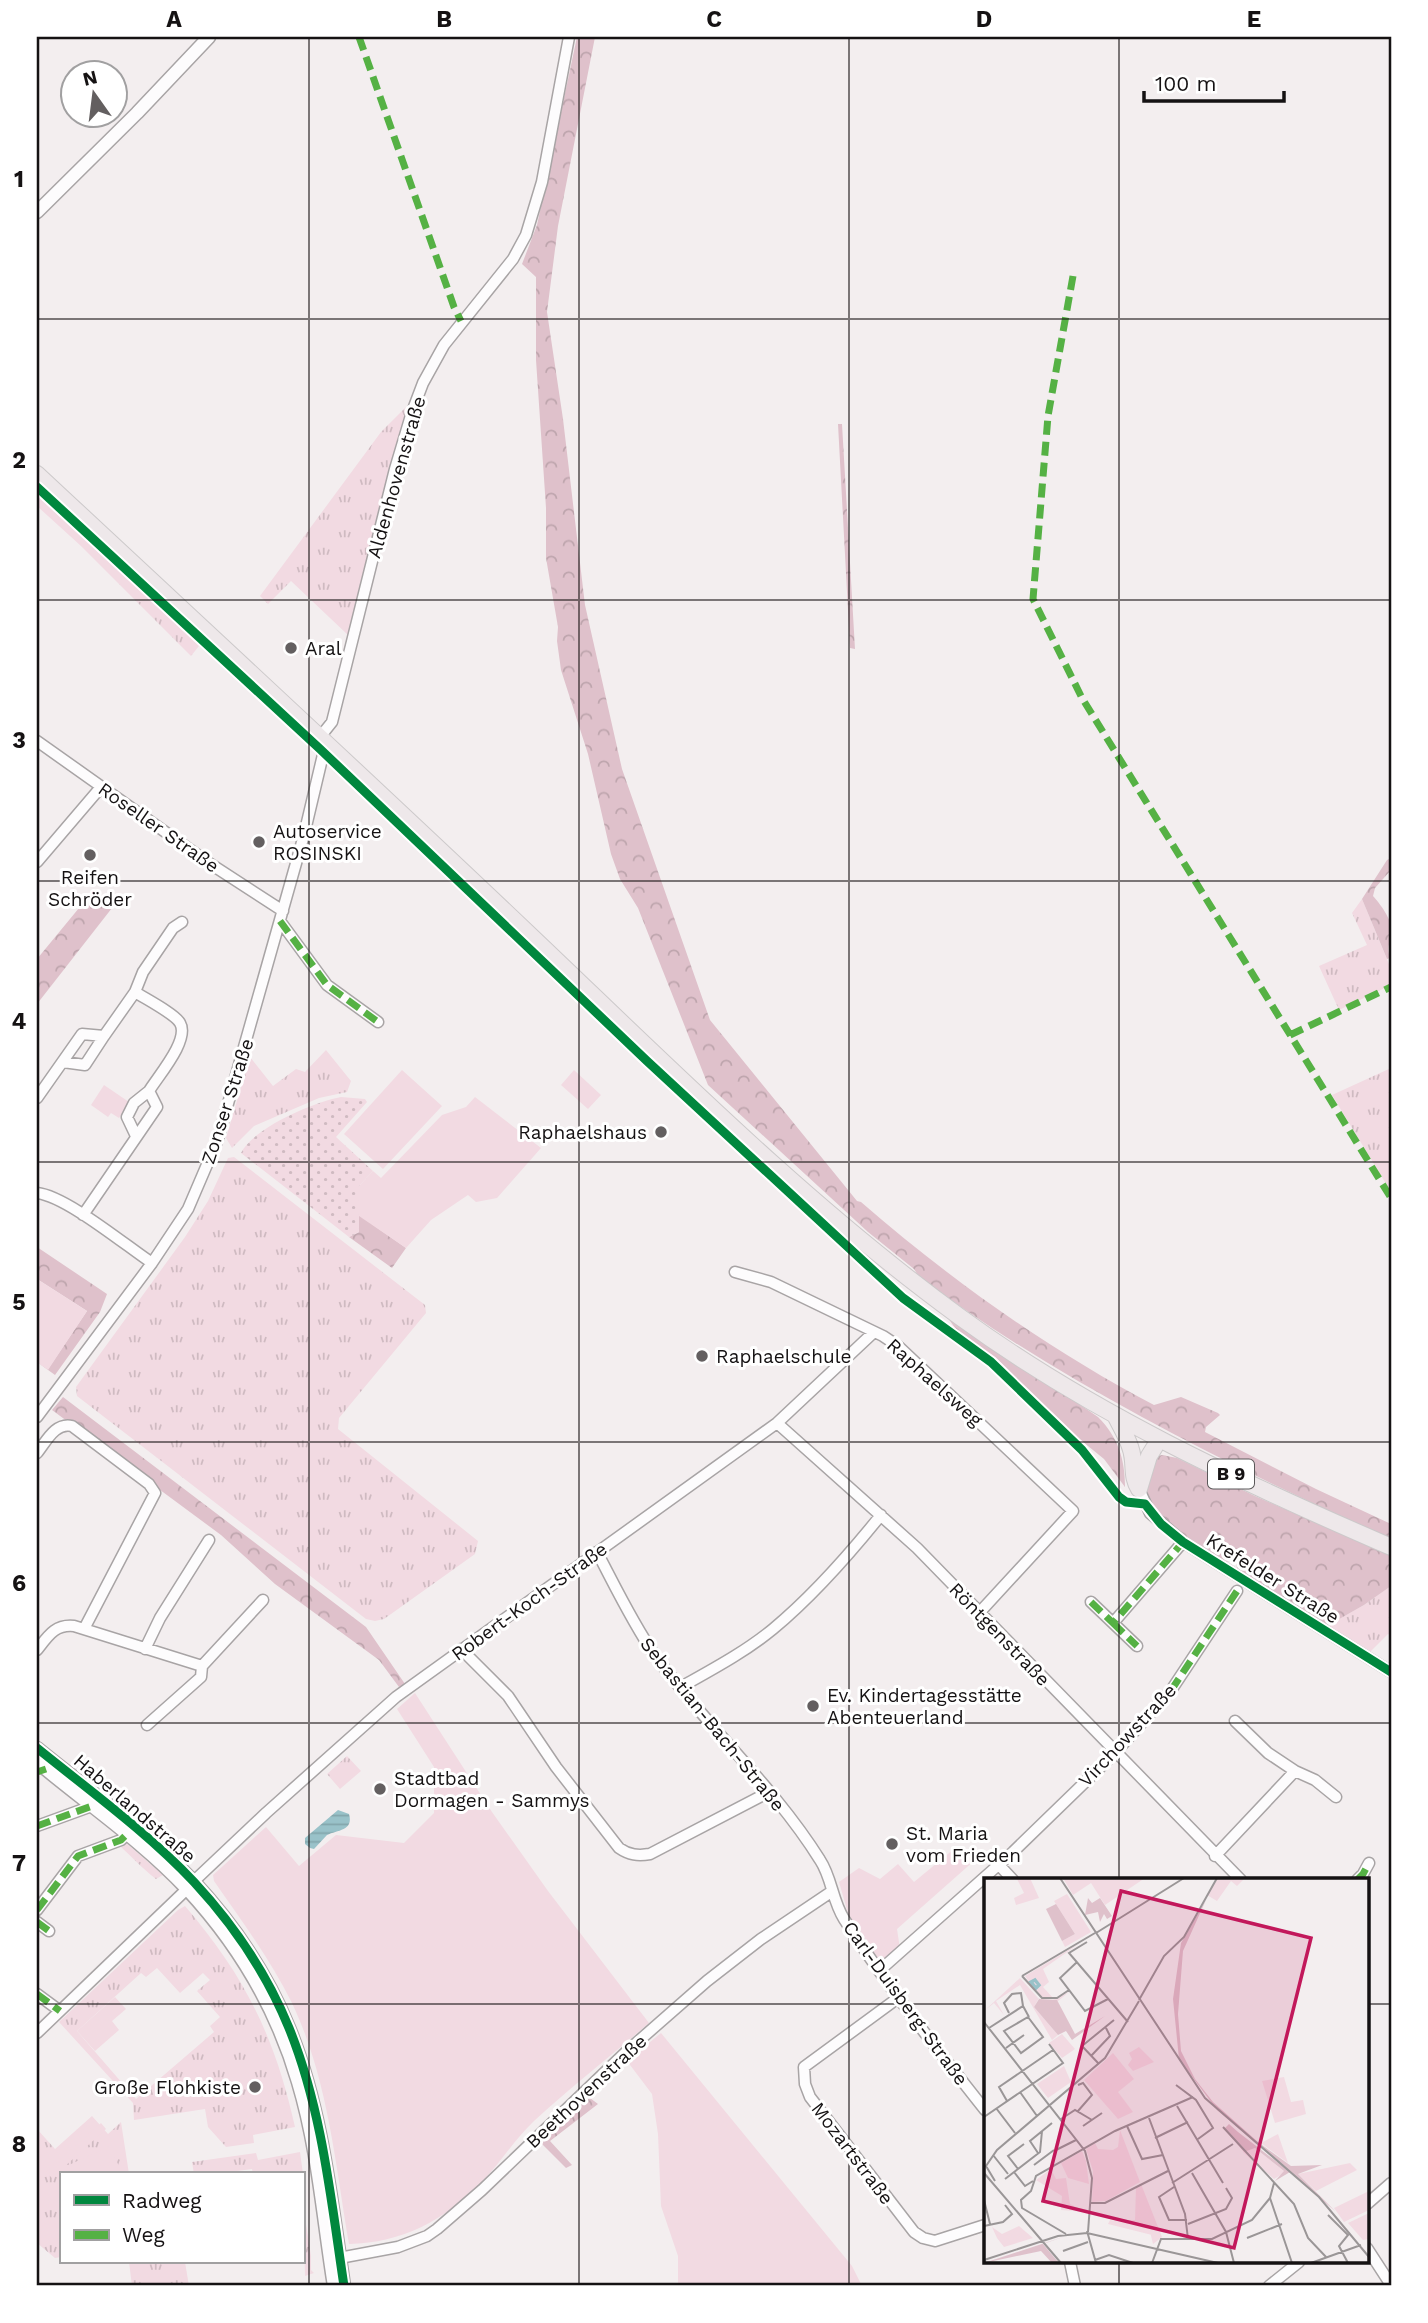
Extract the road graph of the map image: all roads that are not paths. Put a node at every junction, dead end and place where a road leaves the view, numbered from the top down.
1 (209, 37) edge
2 (569, 37) edge
3 (37, 212) edge
4 (37, 474) edge
5 (323, 740) junction
6 (37, 741) edge
7 (101, 787) junction
8 (37, 862) edge
9 (282, 916) junction
10 (182, 922) dead end
11 (135, 992) junction
12 (378, 1022) dead end
13 (104, 1036) junction
14 (63, 1062) junction
15 (149, 1091) junction
16 (37, 1098) edge
17 (136, 1136) junction
18 (37, 1193) edge
19 (83, 1215) junction
20 (152, 1263) junction
21 (735, 1272) dead end
22 (874, 1332) junction
23 (37, 1417) edge
24 (1116, 1417) junction
25 (777, 1423) junction
26 (1154, 1437) junction
27 (37, 1453) edge
28 (1133, 1461) junction
29 (1139, 1489) junction
30 (881, 1515) junction
31 (209, 1540) dead end
32 (1182, 1542) junction
33 (1391, 1547) edge
34 (597, 1552) junction
35 (1237, 1591) dead end
36 (263, 1600) dead end
37 (1091, 1602) dead end
38 (979, 1613) junction
39 (1113, 1623) junction
40 (84, 1629) junction
41 (1137, 1646) dead end
42 (145, 1649) junction
43 (461, 1649) junction
44 (37, 1650) edge
45 (202, 1666) junction
46 (1391, 1672) edge
47 (681, 1687) junction
48 (1235, 1721) dead end
49 (147, 1725) dead end
50 (37, 1748) edge
51 (1115, 1753) junction
52 (40, 1768) edge
53 (1295, 1771) junction
54 (769, 1792) junction
55 (1336, 1797) dead end
56 (92, 1806) junction
57 (37, 1826) edge
58 (126, 1835) junction
59 (1216, 1856) junction
60 (1368, 1863) dead end
61 (999, 1865) junction
62 (984, 1878) edge
63 (984, 1878) edge
64 (1011, 1878) edge
65 (1239, 1878) edge
66 (1359, 1878) edge
67 (190, 1885) junction
68 (831, 1892) junction
69 (37, 1910) edge
70 (37, 1922) edge
71 (49, 1931) dead end
72 (879, 1972) junction
73 (37, 1993) edge
74 (898, 1998) junction
75 (60, 2011) junction
76 (37, 2033) edge
77 (984, 2109) edge
78 (1391, 2183) edge
79 (1368, 2203) edge
80 (984, 2225) edge
81 (1368, 2250) edge
82 (335, 2259) junction
83 (1070, 2264) edge
84 (1296, 2264) edge
85 (1391, 2285) edge
86 (334, 2286) edge
87 (344, 2286) edge
88 (1075, 2286) edge
89 (1269, 2286) edge

1 - 3 street
2 - 5 street, Aldenhovenstraße
4 - 5 main road, B 9
5 - 9 street, Zonser Straße
5 - 24 main road, B 9
6 - 7 street, Roseller Straße
7 - 8 street
7 - 9 street, Roseller Straße
9 - 12 street
9 - 20 street, Zonser Straße
10 - 11 street
11 - 13 street
11 - 15 street
13 - 14 street
13 - 14 street
14 - 16 street
15 - 17 street
15 - 17 street
17 - 19 street
18 - 19 street
19 - 20 street
20 - 23 street, Zonser Straße
21 - 22 street, Raphaelsweg
22 - 25 street, Robert-Koch-Straße
22 - 38 street, Raphaelsweg
24 - 26 main road, B 9
24 - 28 main road
25 - 30 street, Röntgenstraße
25 - 34 street, Robert-Koch-Straße
26 - 28 main road
26 - 29 main road
26 - 33 main road, B 9
27 - 40 street
28 - 29 main road
29 - 32 street, Krefelder Straße
30 - 38 street, Röntgenstraße
30 - 47 street
31 - 42 street
32 - 39 street
32 - 46 street, Krefelder Straße
34 - 43 street, Robert-Koch-Straße
34 - 47 street, Sebastian-Bach-Straße
35 - 51 street, Virchowstraße
36 - 45 street
37 - 39 street
38 - 51 street, Röntgenstraße
39 - 41 street
40 - 42 street
40 - 44 street
42 - 45 street
43 - 54 street
43 - 67 street, Robert-Koch-Straße
45 - 49 street
47 - 54 street, Sebastian-Bach-Straße
48 - 53 street
50 - 67 street, Haberlandstraße
51 - 59 street, Röntgenstraße
51 - 61 street, Virchowstraße
52 - 56 street, Haberlandstraße
53 - 55 street
53 - 59 street
54 - 68 street, Sebastian-Bach-Straße
56 - 57 street, Haberlandstraße
56 - 58 street, Haberlandstraße
58 - 67 street, Haberlandstraße
58 - 69 street
59 - 65 street, Röntgenstraße
60 - 66 street
61 - 63 street, Virchowstraße
61 - 64 street
62 - 72 street, Virchowstraße
67 - 75 street, Robert-Koch-Straße
67 - 82 street, Haberlandstraße
68 - 72 street, Carl-Duisberg-Straße
68 - 82 street, Beethovenstraße
70 - 71 street
72 - 74 street, Carl-Duisberg-Straße
73 - 75 street
74 - 77 street, Carl-Duisberg-Straße
74 - 80 street, Mozartstraße
75 - 76 street, Robert-Koch-Straße
78 - 79 street
81 - 85 street
82 - 86 street, Haberlandstraße
82 - 87 street, Haberlandstraße
83 - 88 street
84 - 89 street

